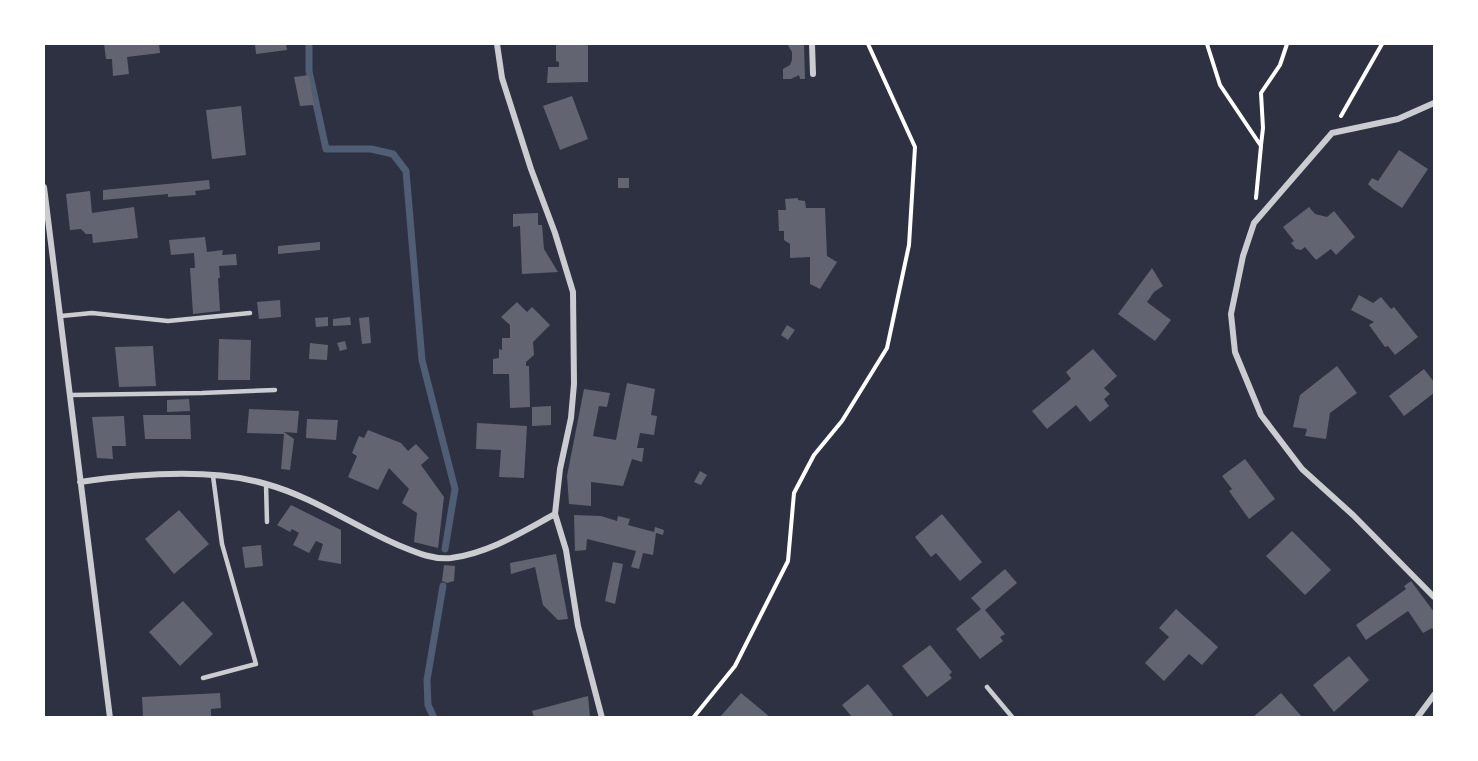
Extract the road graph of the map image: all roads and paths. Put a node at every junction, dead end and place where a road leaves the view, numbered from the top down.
1 (497, 44) edge
2 (812, 44) edge
3 (868, 44) edge
4 (1207, 44) edge
5 (1287, 44) edge
6 (1382, 44) edge
7 (813, 74) dead end
8 (1434, 103) edge
9 (1332, 133) junction
10 (1261, 146) junction
11 (44, 187) edge
12 (1254, 223) junction
13 (250, 313) dead end
14 (61, 316) junction
15 (275, 390) dead end
16 (71, 395) junction
17 (213, 476) junction
18 (80, 482) junction
19 (266, 484) junction
20 (555, 514) junction
21 (267, 522) dead end
22 (1434, 597) edge
23 (203, 678) dead end
24 (987, 687) dead end
25 (1434, 695) edge
26 (110, 717) edge
27 (602, 717) edge
28 (693, 717) edge
29 (1013, 717) edge
30 (1417, 717) edge

1 - 20 street
2 - 7 street
3 - 28 path
4 - 10 path
5 - 10 path
6 - 9 path
8 - 9 street
9 - 12 street
10 - 12 path
11 - 14 street
12 - 22 street
13 - 14 lane
14 - 16 street
15 - 16 lane
16 - 18 street
17 - 18 street
17 - 19 street
17 - 23 lane
18 - 26 street
19 - 20 street
19 - 21 lane
20 - 27 street
24 - 29 lane
25 - 30 street

